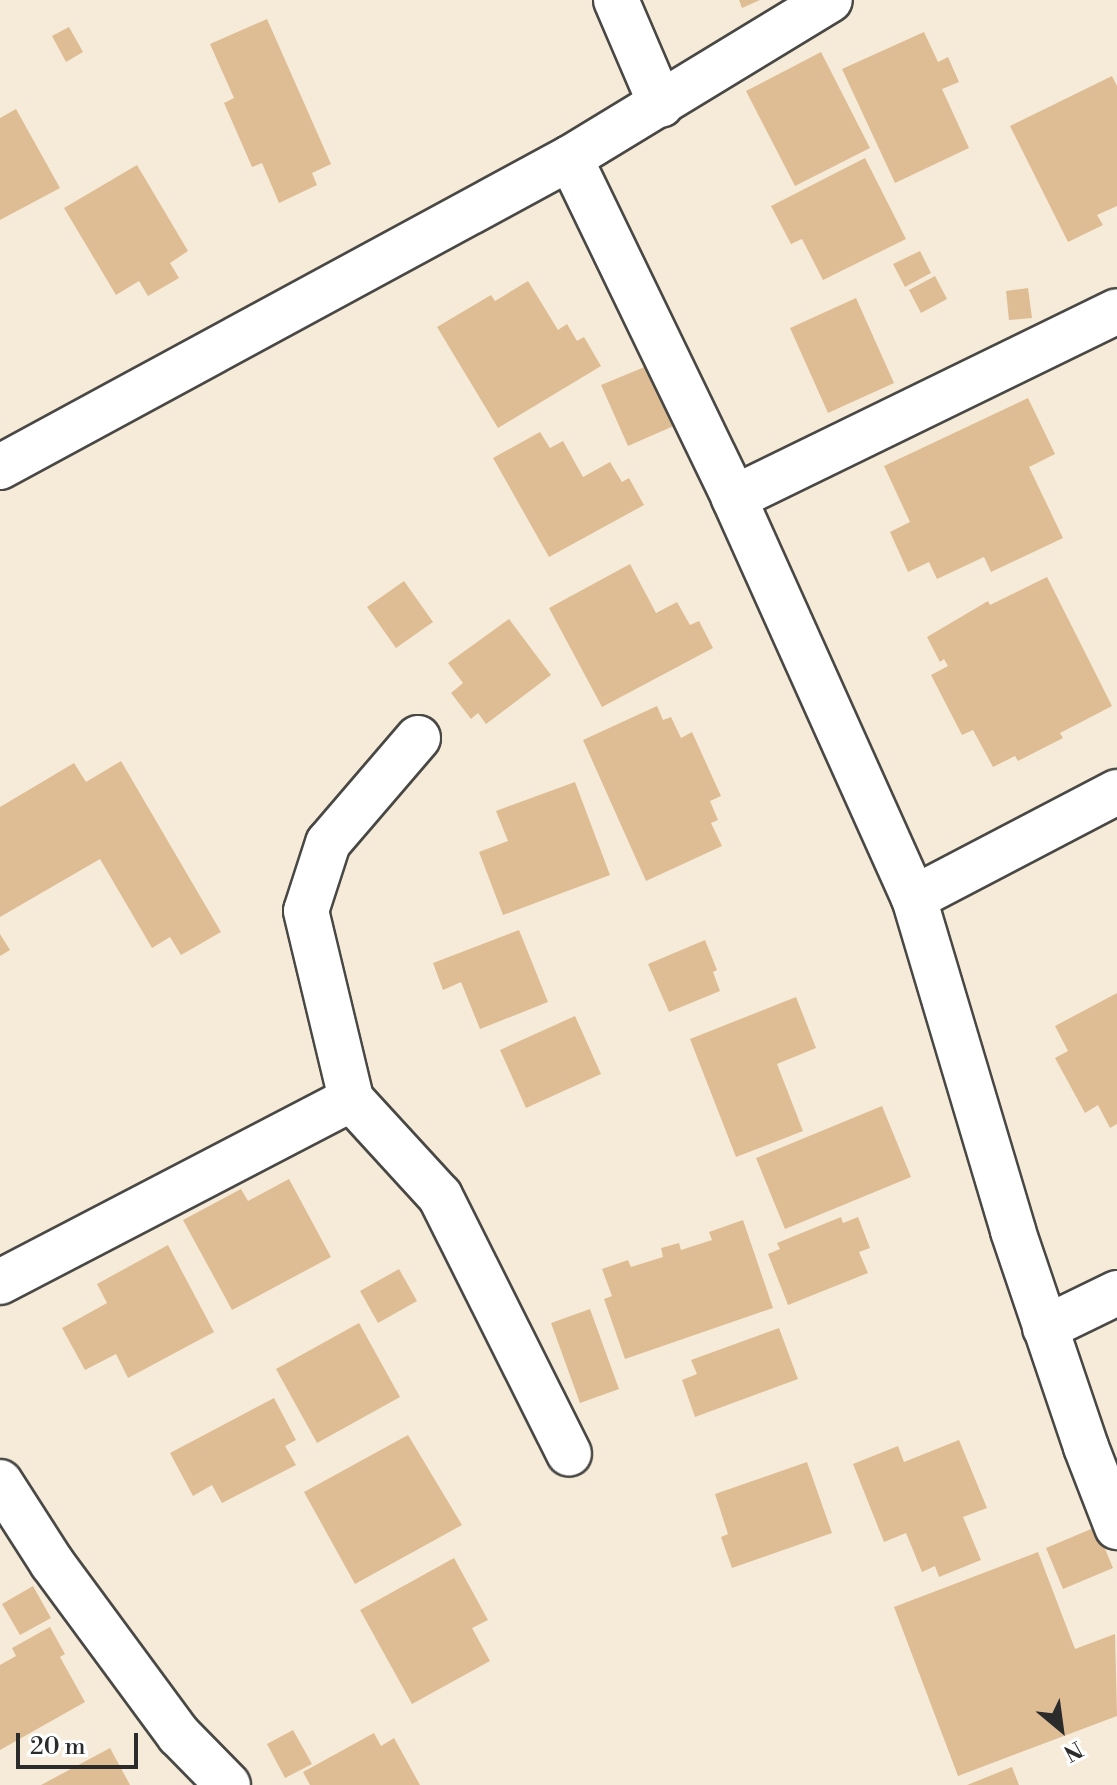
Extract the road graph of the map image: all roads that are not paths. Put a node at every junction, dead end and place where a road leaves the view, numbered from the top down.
1 (616, 0) edge
2 (830, 0) edge
3 (661, 105) junction
4 (570, 158) junction
5 (1117, 311) edge
6 (0, 467) edge
7 (734, 498) junction
8 (418, 738) dead end
9 (1117, 792) edge
10 (914, 898) junction
11 (351, 1099) junction
12 (0, 1282) edge
13 (1117, 1293) edge
14 (1045, 1328) junction
15 (569, 1454) dead end
16 (0, 1482) edge
17 (1117, 1527) edge
18 (228, 1785) edge

1 - 3 street
2 - 3 street
3 - 4 street
4 - 6 street
4 - 7 street
5 - 7 street
7 - 10 street
8 - 11 street
9 - 10 street
10 - 14 street
11 - 12 street
11 - 15 street
13 - 14 street
14 - 17 street
16 - 18 street

